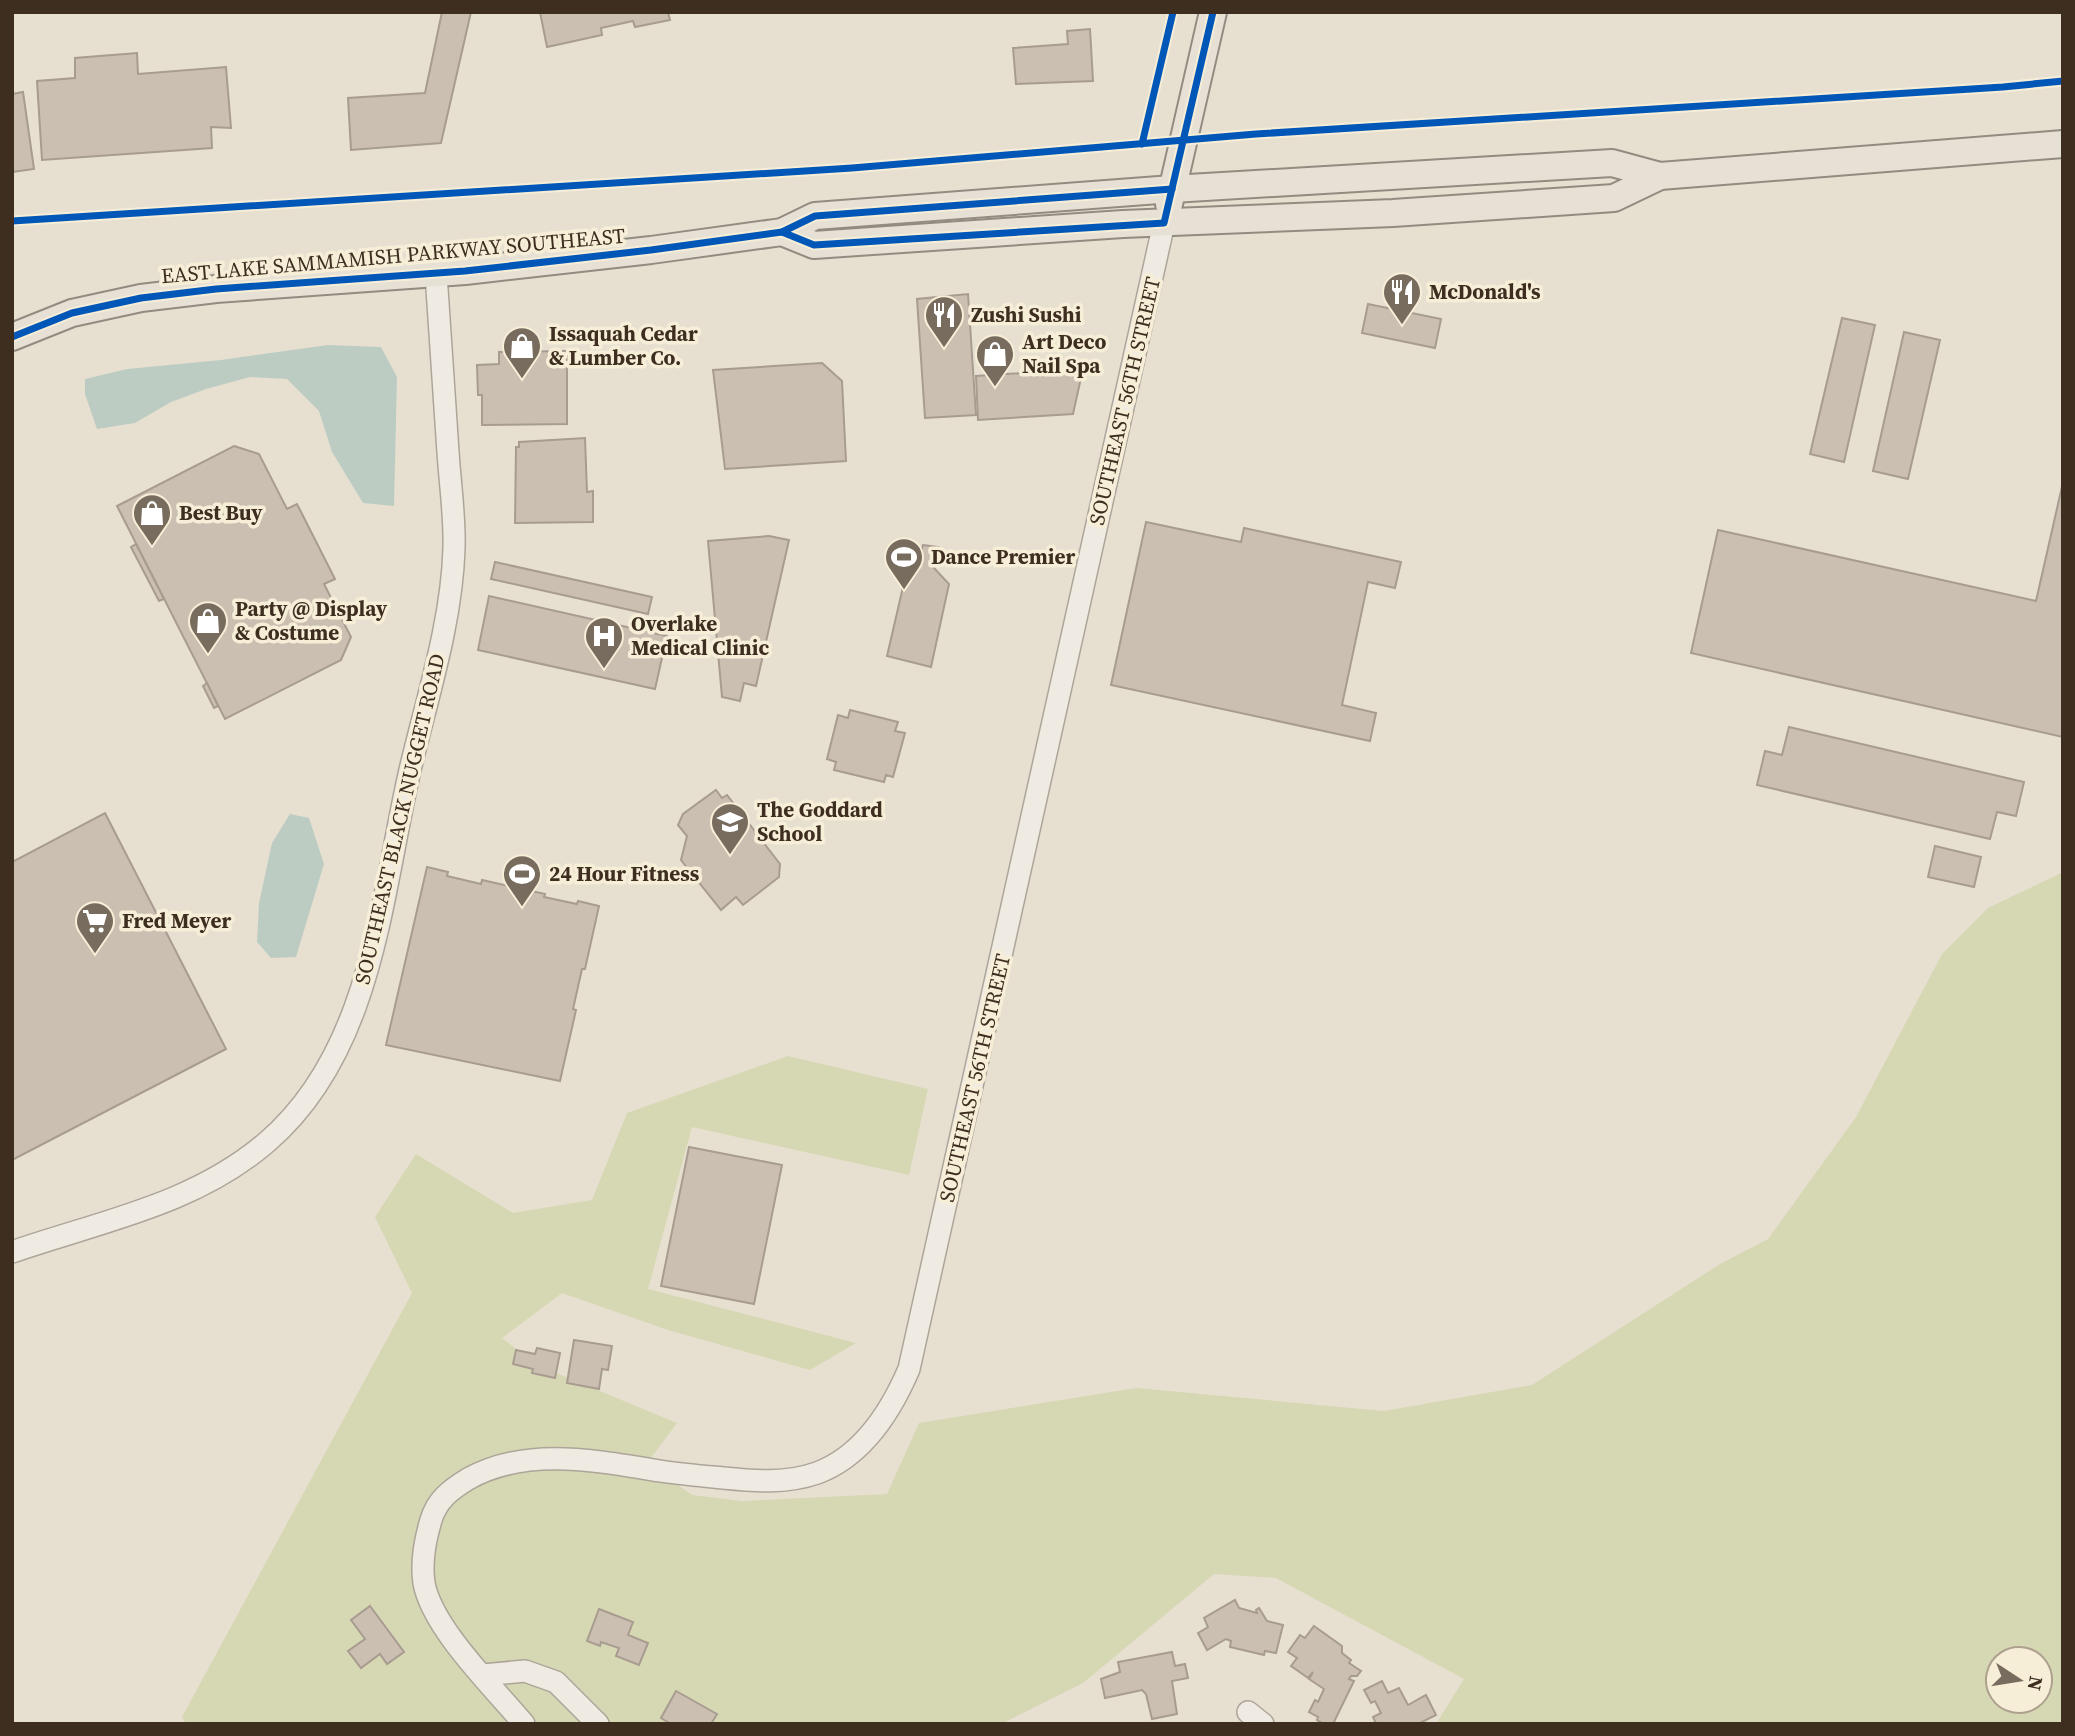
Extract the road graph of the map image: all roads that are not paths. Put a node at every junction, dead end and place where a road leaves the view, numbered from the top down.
1 (1213, 12) edge
2 (2063, 144) edge
3 (1649, 173) junction
4 (1172, 189) junction
5 (1164, 223) junction
6 (782, 232) junction
7 (436, 274) junction
8 (12, 338) edge
9 (12, 1252) edge
10 (483, 1675) junction
11 (524, 1724) edge
12 (598, 1724) edge

1 - 4 main road, SOUTHEAST 56TH STREET
2 - 3 main road, EAST LAKE SAMMAMISH PARKWAY SOUTHEAST
3 - 4 main road, EAST LAKE SAMMAMISH PARKWAY SOUTHEAST
3 - 5 main road, EAST LAKE SAMMAMISH PARKWAY SOUTHEAST
4 - 5 main road, SOUTHEAST 56TH STREET
4 - 6 main road, EAST LAKE SAMMAMISH PARKWAY SOUTHEAST
5 - 6 main road, EAST LAKE SAMMAMISH PARKWAY SOUTHEAST
5 - 10 street, SOUTHEAST 56TH STREET
6 - 7 main road, EAST LAKE SAMMAMISH PARKWAY SOUTHEAST
7 - 8 main road, EAST LAKE SAMMAMISH PARKWAY SOUTHEAST
7 - 9 street, SOUTHEAST BLACK NUGGET ROAD
10 - 11 street, SOUTHEAST 56TH STREET
10 - 12 street

